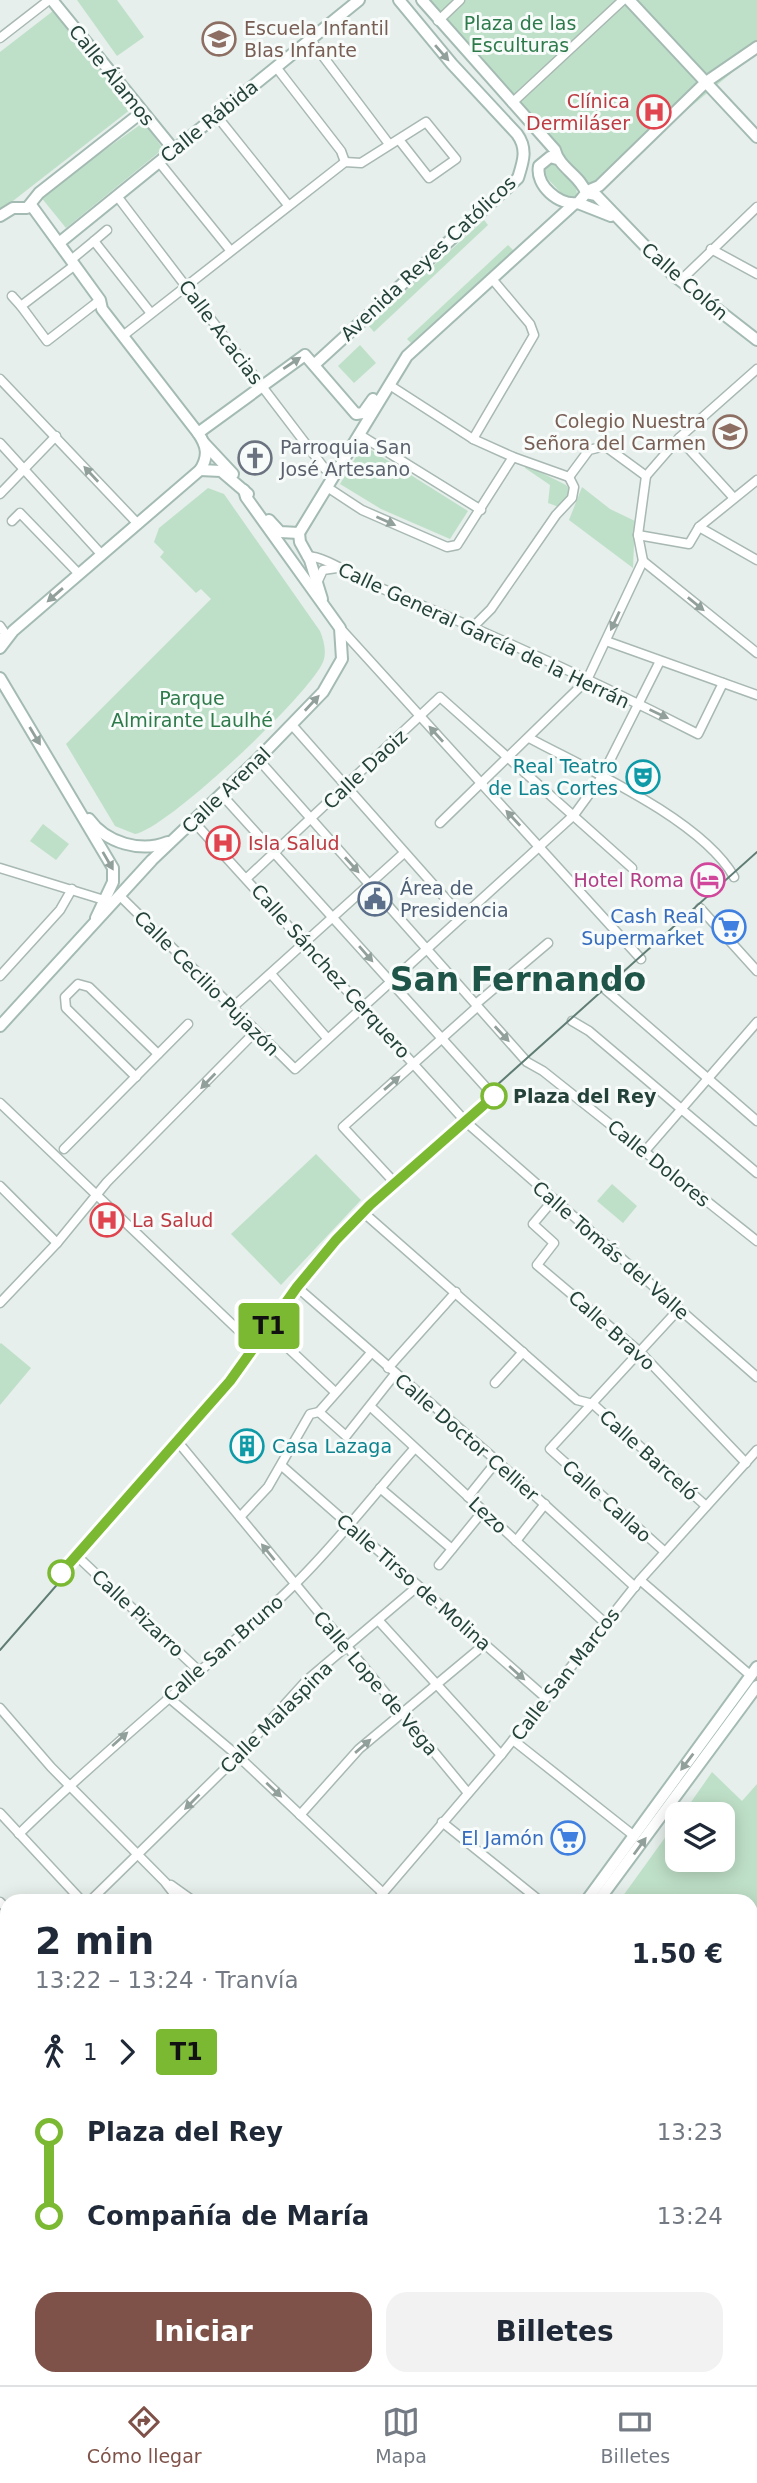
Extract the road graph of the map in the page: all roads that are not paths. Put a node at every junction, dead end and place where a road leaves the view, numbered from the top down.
1 (50, 0) edge
2 (359, 0) edge
3 (399, 0) edge
4 (422, 0) edge
5 (460, 0) edge
6 (623, 0) edge
7 (629, 0) edge
8 (438, 21) junction
9 (0, 38) edge
10 (310, 40) junction
11 (757, 47) edge
12 (276, 67) junction
13 (706, 82) junction
14 (512, 103) junction
15 (142, 112) junction
16 (216, 115) junction
17 (757, 137) edge
18 (400, 141) junction
19 (390, 144) junction
20 (174, 150) junction
21 (557, 159) junction
22 (159, 162) junction
23 (345, 162) junction
24 (585, 189) junction
25 (117, 196) junction
26 (572, 203) junction
27 (31, 205) junction
28 (288, 205) junction
29 (756, 208) edge
30 (0, 216) edge
31 (616, 219) junction
32 (107, 230) dead end
33 (94, 241) junction
34 (59, 243) junction
35 (710, 249) junction
36 (230, 250) junction
37 (73, 262) junction
38 (757, 274) edge
39 (493, 280) junction
40 (680, 281) junction
41 (186, 286) junction
42 (12, 296) dead end
43 (100, 300) junction
44 (21, 306) junction
45 (150, 312) junction
46 (124, 335) junction
47 (757, 340) edge
48 (315, 363) junction
49 (757, 369) edge
50 (0, 379) edge
51 (261, 386) junction
52 (391, 386) junction
53 (373, 399) dead end
54 (352, 411) junction
55 (362, 432) junction
56 (198, 433) junction
57 (56, 436) junction
58 (679, 438) junction
59 (473, 439) junction
60 (0, 443) edge
61 (204, 443) junction
62 (513, 457) junction
63 (325, 469) dead end
64 (26, 470) junction
65 (200, 470) junction
66 (646, 476) junction
67 (569, 477) junction
68 (235, 480) junction
69 (757, 480) edge
70 (327, 487) junction
71 (244, 490) junction
72 (0, 494) edge
73 (733, 497) junction
74 (481, 510) junction
75 (12, 521) dead end
76 (138, 524) junction
77 (699, 527) junction
78 (299, 533) junction
79 (638, 535) junction
80 (102, 555) junction
81 (307, 556) junction
82 (756, 557) edge
83 (643, 561) junction
84 (337, 568) junction
85 (79, 574) junction
86 (317, 586) junction
87 (324, 606) junction
88 (0, 626) edge
89 (474, 626) junction
90 (340, 628) junction
91 (4, 637) edge
92 (606, 641) junction
93 (0, 648) edge
94 (757, 653) edge
95 (660, 660) junction
96 (0, 678) edge
97 (587, 680) junction
98 (723, 683) junction
99 (757, 695) edge
100 (638, 705) junction
101 (421, 717) junction
102 (292, 725) junction
103 (529, 738) junction
104 (258, 759) junction
105 (509, 759) junction
106 (601, 778) junction
107 (481, 785) junction
108 (344, 787) junction
109 (222, 794) junction
110 (78, 807) junction
111 (574, 815) junction
112 (311, 820) junction
113 (194, 822) junction
114 (440, 823) dead end
115 (177, 838) junction
116 (540, 848) junction
117 (273, 853) junction
118 (404, 853) junction
119 (0, 868) edge
120 (632, 868) dead end
121 (734, 877) dead end
122 (247, 878) junction
123 (370, 885) junction
124 (72, 889) junction
125 (120, 896) junction
126 (104, 900) junction
127 (700, 908) dead end
128 (462, 917) junction
129 (96, 918) junction
130 (334, 918) junction
131 (306, 942) junction
132 (548, 943) dead end
133 (427, 950) junction
134 (641, 959) dead end
135 (757, 971) edge
136 (271, 974) junction
137 (0, 976) edge
138 (390, 982) junction
139 (606, 990) dead end
140 (477, 1005) junction
141 (362, 1006) junction
142 (233, 1007) junction
143 (572, 1021) dead end
144 (757, 1022) edge
145 (188, 1024) dead end
146 (0, 1026) edge
147 (256, 1031) junction
148 (327, 1038) junction
149 (441, 1038) junction
150 (158, 1054) junction
151 (414, 1064) junction
152 (136, 1077) junction
153 (706, 1078) junction
154 (492, 1094) dead end
155 (0, 1103) edge
156 (680, 1110) junction
157 (756, 1119) edge
158 (466, 1122) joint
159 (64, 1149) dead end
160 (645, 1151) junction
161 (757, 1173) edge
162 (394, 1182) dead end
163 (0, 1186) edge
164 (98, 1196) junction
165 (554, 1199) junction
166 (364, 1213) dead end
167 (757, 1241) edge
168 (57, 1243) junction
169 (298, 1288) dead end
170 (456, 1292) junction
171 (0, 1303) edge
172 (679, 1310) junction
173 (268, 1329) dead end
174 (256, 1347) dead end
175 (523, 1352) junction
176 (640, 1352) junction
177 (371, 1353) junction
178 (392, 1371) junction
179 (757, 1377) edge
180 (495, 1383) dead end
181 (335, 1392) junction
182 (593, 1404) junction
183 (371, 1407) junction
184 (319, 1412) junction
185 (178, 1442) dead end
186 (414, 1448) junction
187 (757, 1450) edge
188 (497, 1461) junction
189 (746, 1462) junction
190 (282, 1466) junction
191 (380, 1488) junction
192 (468, 1497) junction
193 (545, 1504) junction
194 (706, 1506) junction
195 (483, 1511) junction
196 (240, 1517) junction
197 (349, 1527) junction
198 (516, 1541) junction
199 (452, 1549) junction
200 (664, 1552) junction
201 (78, 1557) dead end
202 (439, 1565) dead end
203 (295, 1584) junction
204 (638, 1584) junction
205 (418, 1586) junction
206 (379, 1621) junction
207 (605, 1623) junction
208 (485, 1644) junction
209 (346, 1647) junction
210 (198, 1670) junction
211 (754, 1671) edge
212 (757, 1686) edge
213 (437, 1687) junction
214 (168, 1697) junction
215 (546, 1699) junction
216 (0, 1708) edge
217 (402, 1715) junction
218 (513, 1740) junction
219 (501, 1755) junction
220 (237, 1756) junction
221 (69, 1784) junction
222 (468, 1793) junction
223 (0, 1813) edge
224 (300, 1815) junction
225 (442, 1822) junction
226 (19, 1834) junction
227 (633, 1835) junction
228 (140, 1855) junction
229 (165, 1882) junction
230 (383, 1893) joint
231 (76, 1894) edge
232 (98, 1894) edge
233 (174, 1894) edge
234 (183, 1894) edge
235 (532, 1894) edge
236 (591, 1894) edge
237 (603, 1894) edge

1 - 9 street
1 - 15 street, Calle Álamos
2 - 10 street, Calle Rábida
3 -> 48 street, Avenida Reyes Católicos
4 - 8 street, Calle Colón
5 - 8 street
6 - 14 street
7 - 13 street
8 - 14 street, Calle Colón
10 - 12 street, Calle Rábida
10 - 19 street
11 - 13 street
12 - 16 street, Calle Rábida
12 - 23 street
13 - 17 street
13 - 24 street
14 - 21 street, Calle Colón
15 - 20 street, Calle Álamos
15 - 27 street
16 - 20 street, Calle Rábida
16 - 28 street
18 - 18 street
18 - 19 street
19 - 23 street
20 - 22 street, Calle Rábida
21 - 24 street, Calle Colón
21 - 26 street
22 - 25 street, Calle Rábida
22 - 36 street
23 - 28 street
24 - 26 street
24 - 31 street, Calle Colón
25 - 34 street, Calle Rábida
25 - 41 street, Calle Acacias
26 - 31 street, Calle Colón
26 - 39 street
27 - 30 street
27 - 34 street
28 - 36 street
29 - 35 street
31 - 40 street, Calle Colón
32 - 33 street
33 - 37 street
33 - 45 street
34 - 37 street
35 - 38 street
35 - 40 street
36 - 41 street
37 - 43 street
37 - 44 street
39 - 52 street
39 - 59 street
40 - 47 street, Calle Colón
41 - 45 street
41 - 51 street, Calle Acacias
42 - 44 street
43 - 44 street
43 - 46 street
45 - 46 street
46 - 56 street
51 -> 48 street
48 - 54 street
49 - 58 street
50 - 57 street
51 - 56 street
51 - 63 street, Calle Acacias
52 - 55 street
52 - 59 street
53 - 54 street
54 - 55 street
55 - 70 street
55 - 74 street
56 - 61 street
57 - 64 street
76 -> 57 street
58 - 66 street
58 - 73 street
59 - 62 street
60 - 64 street
61 - 65 street
61 - 68 street
62 - 67 street
62 - 74 street
64 - 72 street
64 - 80 street
65 - 68 street
65 - 76 street
66 - 67 street
66 - 79 street
67 - 89 street
68 - 71 street
69 - 73 street
70 -> 74 street
70 - 78 street
71 - 78 street
71 - 87 street, Calle General García de la Herrán
73 - 77 street
75 - 85 street
76 - 80 street
77 - 79 street
77 - 82 street
78 - 81 street, Calle General García de la Herrán
79 - 83 street
80 - 85 street
81 - 84 street, Calle General García de la Herrán
81 - 86 street, Calle General García de la Herrán
83 -> 92 street
83 -> 94 street
84 - 86 street
84 - 89 street, Calle General García de la Herrán
85 -> 91 street
86 - 87 street, Calle General García de la Herrán
87 - 90 street
88 - 91 street
89 - 97 street, Calle General García de la Herrán
90 - 101 street
102 -> 90 street, Calle Arenal
91 - 93 street
92 - 95 street
92 - 97 street
95 - 98 street
95 - 100 street
96 -> 110 street
97 - 100 street, Calle General García de la Herrán
97 - 103 street
98 - 99 street
100 -> 98 street, Calle General García de la Herrán
100 - 106 street
101 - 105 street, Calle Daoiz
107 -> 101 street
101 - 108 street, Calle Daoiz
102 - 104 street, Calle Arenal
102 - 108 street
103 - 105 street
103 - 106 street
104 - 109 street, Calle Arenal
104 - 112 street, Calle Dolores
105 - 107 street
105 - 111 street
106 - 111 street
106 - 121 street
107 - 114 street
116 -> 107 street
108 - 112 street, Calle Daoiz
108 - 118 street
109 - 113 street, Calle Arenal
109 - 117 street
110 - 115 street
110 -> 126 street
111 - 116 street
111 - 120 street
112 - 117 street, Calle Daoiz
112 -> 123 street, Calle Dolores
113 - 115 street, Calle Arenal
113 - 122 street, Calle Sánchez Cerquero
115 - 125 street, Calle Arenal
116 - 128 street
116 - 134 street
117 - 122 street, Calle Daoiz
117 - 130 street
118 - 123 street
118 - 128 street
119 - 124 street
122 - 131 street, Calle Sánchez Cerquero
123 - 130 street
123 - 133 street, Calle Dolores
124 - 126 street
124 - 137 street
125 - 129 street, Calle Arenal
125 - 142 street, Calle Cecilio Pujazón
126 - 129 street
127 - 135 street
128 - 133 street
129 - 146 street
130 - 131 street
130 -> 138 street
131 - 136 street
131 - 141 street, Calle Sánchez Cerquero
132 - 140 street
133 - 138 street
133 - 140 street, Calle Dolores
136 - 142 street
136 - 148 street
138 - 141 street
138 - 149 street
139 - 153 street
140 - 149 street
140 -> 160 street, Calle Dolores
141 - 148 street
141 - 151 street, Calle Sánchez Cerquero
142 - 147 street, Calle Cecilio Pujazón
143 - 156 street
144 - 153 street
145 - 150 street
147 - 148 street, Calle Cecilio Pujazón
147 -> 164 street
149 - 151 street
149 - 154 street
150 - 152 street
150 - 152 street
151 - 158 street, Calle Sánchez Cerquero
162 -> 151 street
152 - 159 street
153 - 156 street
153 - 157 street
155 - 164 street
156 - 160 street
156 - 161 street
158 - 165 street, Calle Tomás del Valle
160 - 167 street, Calle Dolores
163 - 168 street
164 - 168 street
164 - 174 street
165 - 172 street, Calle Tomás del Valle
165 - 176 street, Calle Bravo
166 - 170 street, Calle Barceló
168 - 171 street
169 - 177 street, Calle Doctor Cellier
170 - 175 street, Calle Barceló
170 - 178 street
172 - 176 street
172 - 179 street, Calle Tomás del Valle
173 - 181 street
175 - 180 street
175 - 182 street, Calle Barceló
176 - 182 street
176 - 189 street, Calle Bravo
177 - 178 street, Calle Doctor Cellier
177 - 181 street
178 - 183 street
178 - 188 street, Calle Doctor Cellier
181 - 184 street
182 - 194 street, Calle Barceló
182 - 200 street, Calle Callao
183 - 184 street
183 - 186 street, Lezo
184 - 190 street
185 - 196 street, Calle Lope de Vega
186 - 191 street, Calle San Bruno
186 - 192 street, Lezo
187 - 189 street, Calle San Marcos
188 - 192 street
188 - 193 street, Calle Doctor Cellier
189 - 194 street, Calle San Marcos
190 - 196 street
190 - 197 street, Calle Tirso de Molina
191 - 197 street, Calle San Bruno
191 - 199 street
192 - 195 street, Lezo
193 - 198 street
193 - 204 street, Calle Doctor Cellier
194 - 200 street, Calle San Marcos
195 - 198 street, Lezo
195 - 199 street
203 -> 196 street, Calle Lope de Vega
197 - 203 street, Calle San Bruno
197 - 205 street, Calle Tirso de Molina
198 - 207 street, Lezo
199 - 202 street
200 - 204 street, Calle San Marcos
201 - 210 street, Calle Pizarro
203 - 209 street, Calle Lope de Vega
203 - 210 street, Calle San Bruno
204 - 207 street, Calle San Marcos
204 - 211 street, Calle Doctor Cellier
205 - 206 street, Calle Malaspina
205 - 208 street, Calle Tirso de Molina
206 - 209 street, Calle Malaspina
206 - 213 street
207 - 215 street, Calle San Marcos
208 - 213 street
208 -> 215 street, Calle Tirso de Molina
209 - 217 street, Calle Lope de Vega
209 - 220 street, Calle Malaspina
210 - 214 street, Calle San Bruno
211 -> 227 street
237 -> 212 street
213 - 217 street
213 - 219 street
214 - 220 street
221 -> 214 street, Calle San Bruno
215 - 218 street, Calle San Marcos
216 - 221 street
217 - 222 street, Calle Lope de Vega
224 -> 217 street
218 - 219 street, Calle San Marcos
218 - 227 street
219 - 222 street, Calle San Marcos
220 -> 224 street
220 -> 228 street, Calle Malaspina
221 - 226 street, Calle San Bruno
221 - 228 street
222 - 225 street, Calle San Marcos
223 - 226 street
224 - 230 street
225 - 230 street, Calle San Marcos
225 - 235 street
226 - 231 street
227 - 236 street
228 - 229 street
228 - 232 street, Calle Malaspina
229 - 233 street
229 - 234 street

